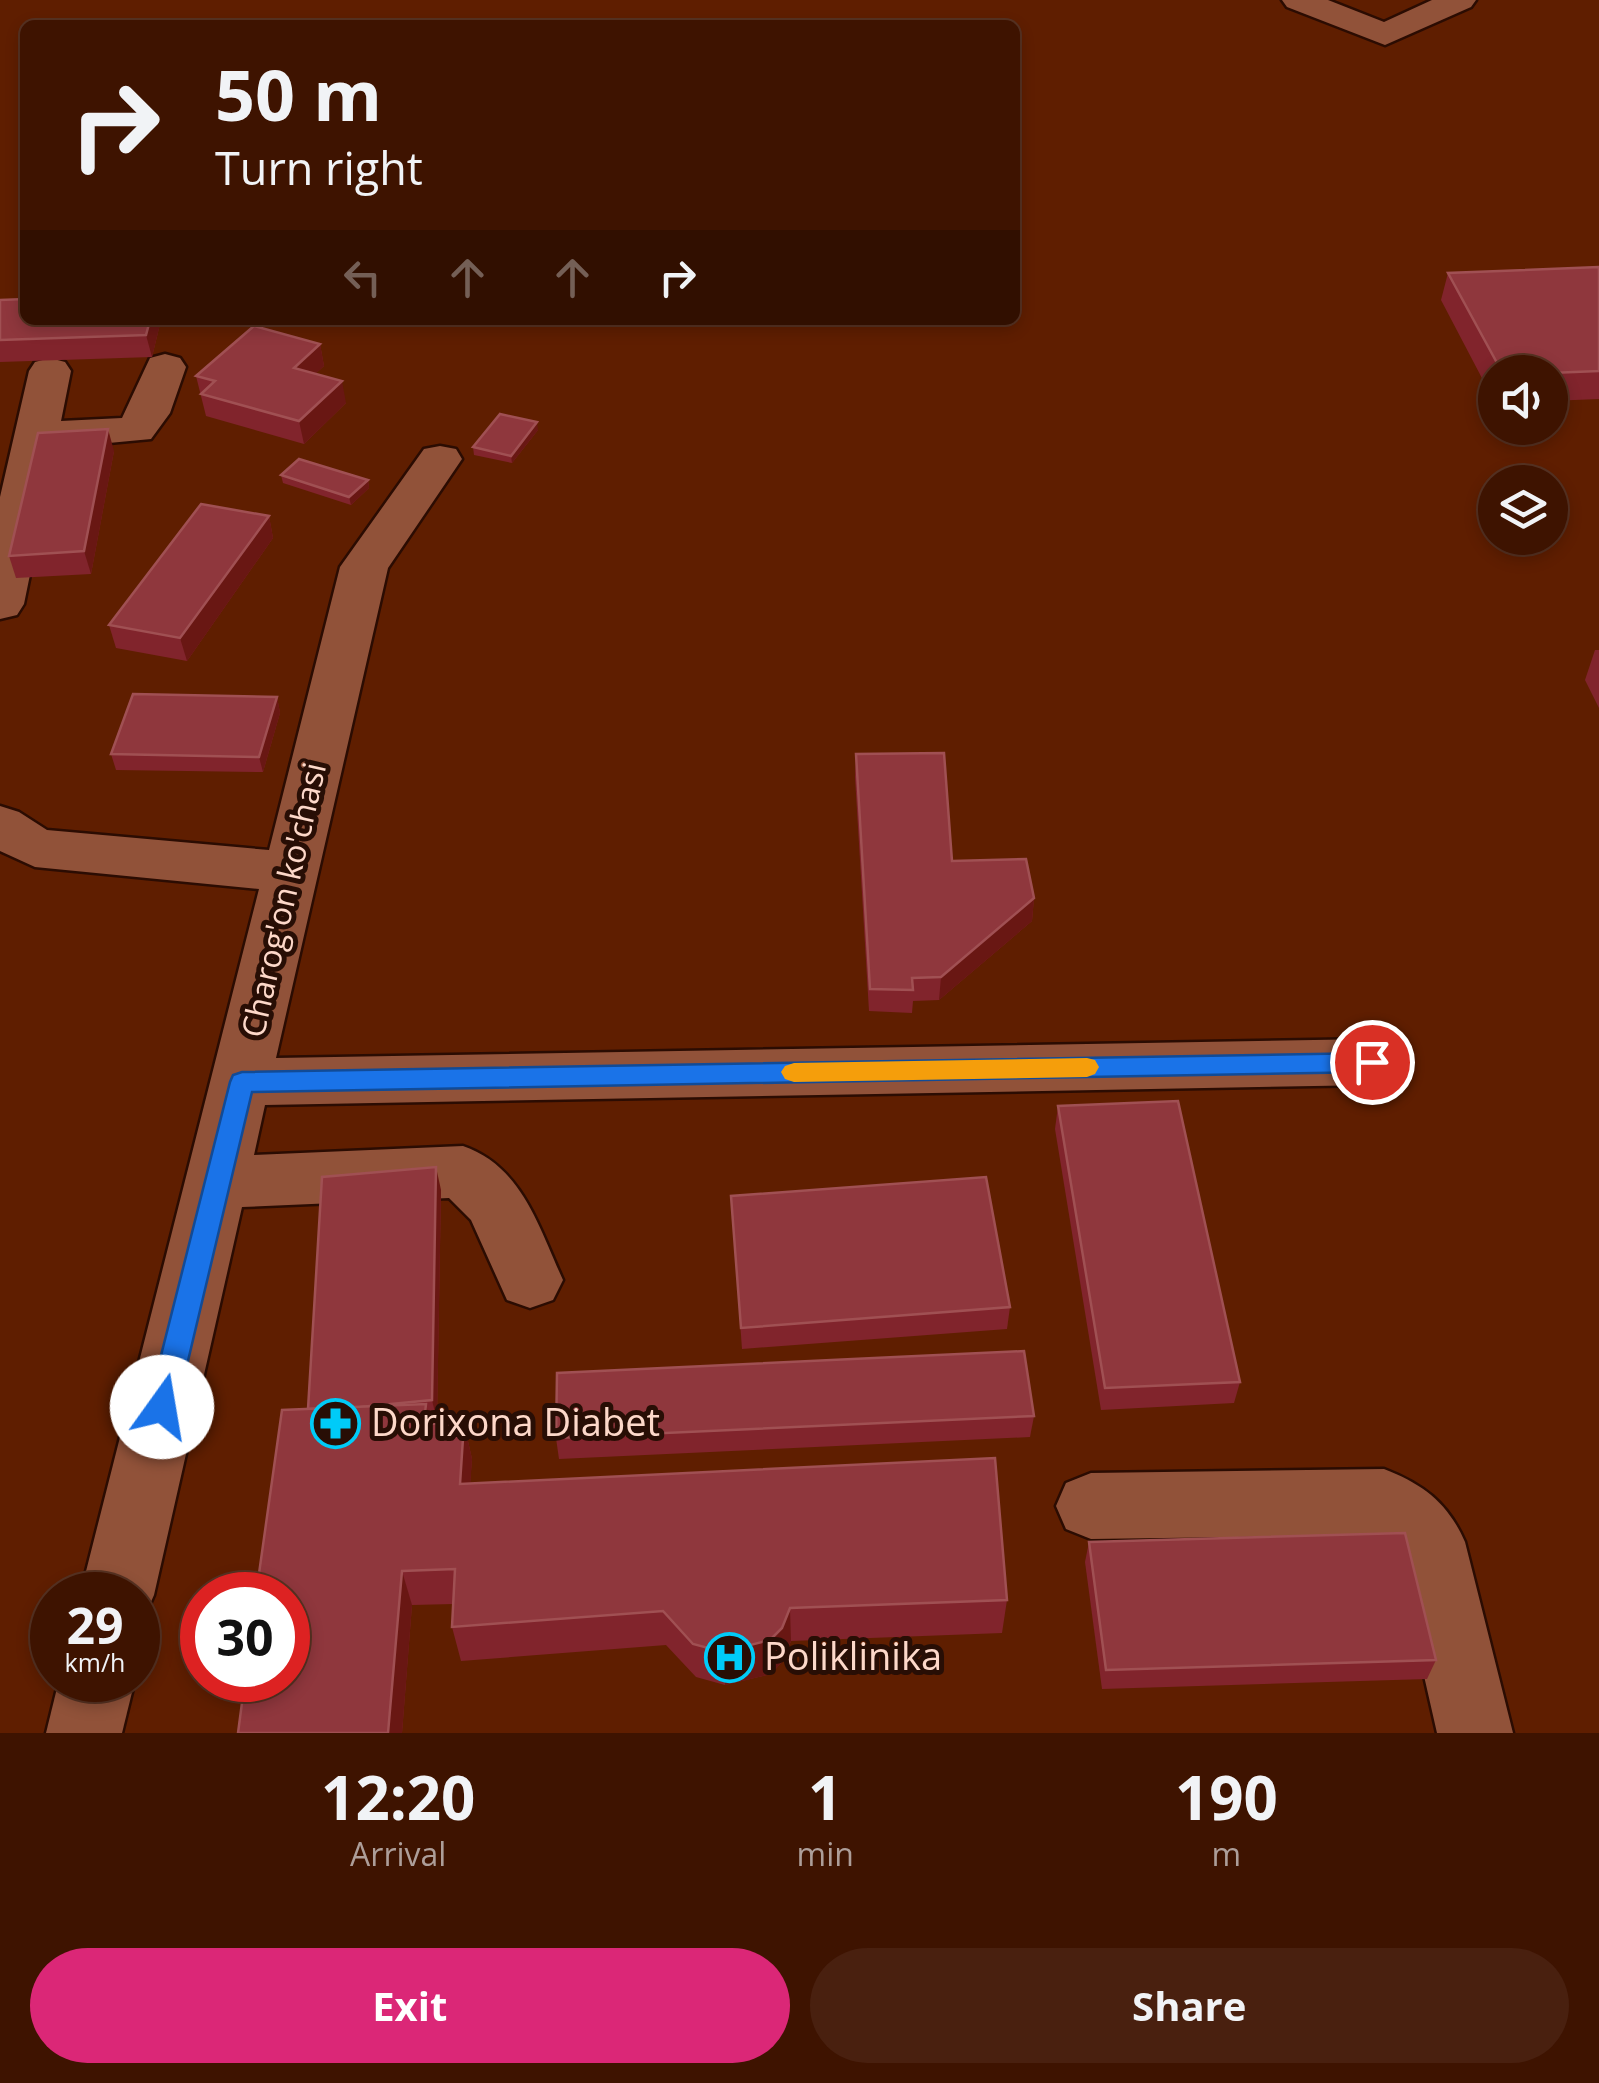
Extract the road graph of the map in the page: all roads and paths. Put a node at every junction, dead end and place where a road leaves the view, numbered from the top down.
1 (1298, 0) edge
2 (1459, 0) edge
3 (165, 367) dead end
4 (50, 371) edge
5 (22, 456) edge
6 (440, 459) dead end
7 (0, 604) edge
8 (0, 825) edge
9 (293, 872) junction
10 (1372, 1062) dead end
11 (242, 1082) junction
12 (216, 1182) junction
13 (530, 1280) dead end
14 (1091, 1506) dead end
15 (123, 1572) edge
16 (92, 1702) edge
17 (84, 1733) edge
18 (1475, 1733) edge

1 - 2 street
3 - 5 street
4 - 5 street
5 - 7 street
6 - 9 street, Charog'on ko'chasi
8 - 9 street
9 - 11 street, Charog'on ko'chasi
10 - 11 street
11 - 12 street, Charog'on ko'chasi
12 - 13 street
12 - 15 street, Charog'on ko'chasi
14 - 18 street
16 - 17 street

